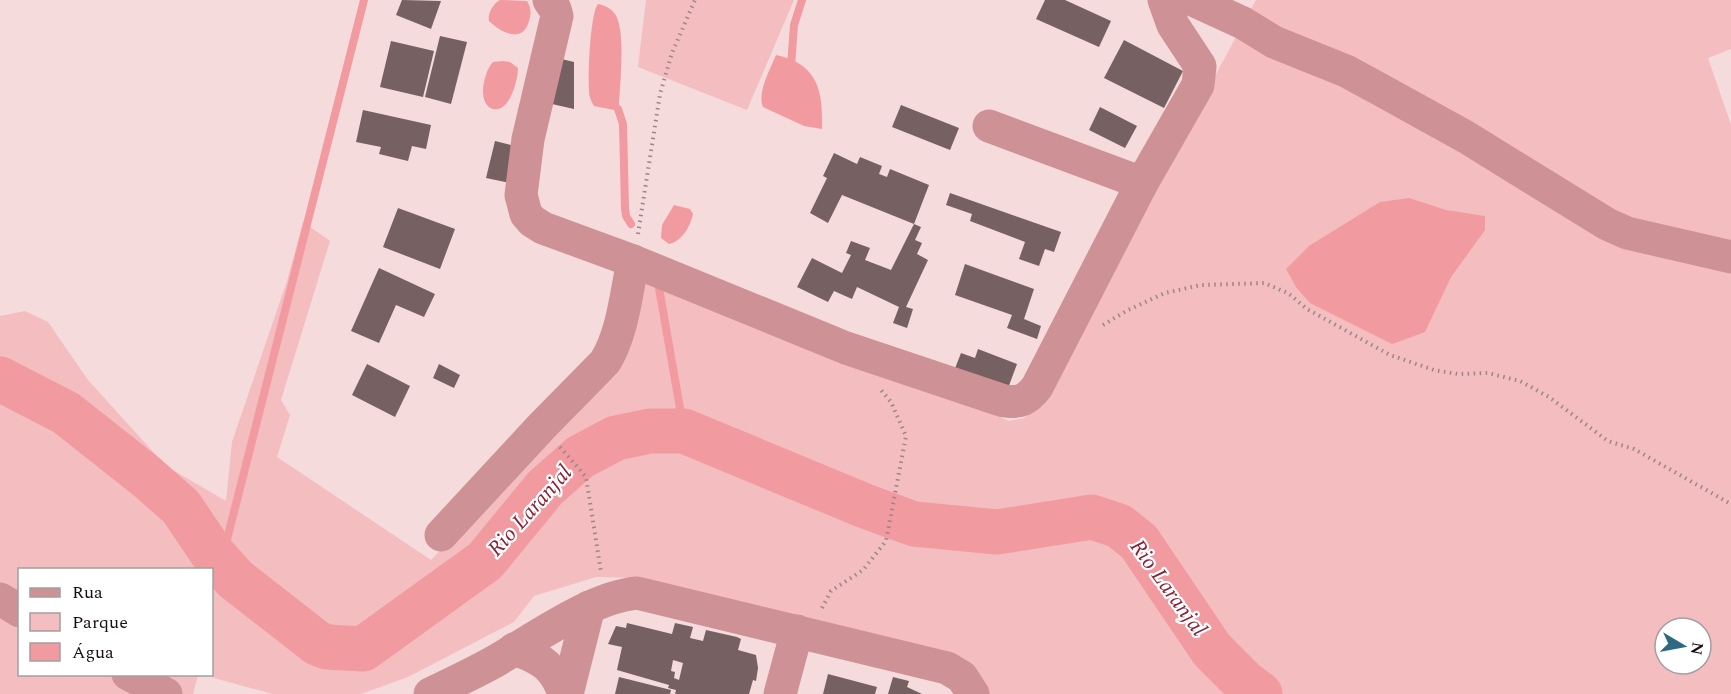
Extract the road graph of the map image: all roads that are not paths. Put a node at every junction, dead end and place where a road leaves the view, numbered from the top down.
1 (549, 0) edge
2 (1164, 0) edge
3 (1193, 0) edge
4 (989, 126) dead end
5 (1142, 183) junction
6 (1731, 256) edge
7 (633, 261) junction
8 (441, 535) dead end
9 (0, 600) edge
10 (600, 603) junction
11 (18, 610) edge
12 (806, 633) junction
13 (514, 649) junction
14 (130, 676) edge
15 (972, 692) edge
16 (166, 694) edge
17 (430, 694) edge
18 (566, 694) edge
19 (780, 694) edge

1 - 7 street
2 - 5 street
3 - 6 street
4 - 5 street
5 - 7 street
7 - 8 street
9 - 11 street
10 - 12 street
10 - 13 street
10 - 18 street
12 - 15 street
12 - 19 street
13 - 17 street
13 - 18 street
14 - 16 street

